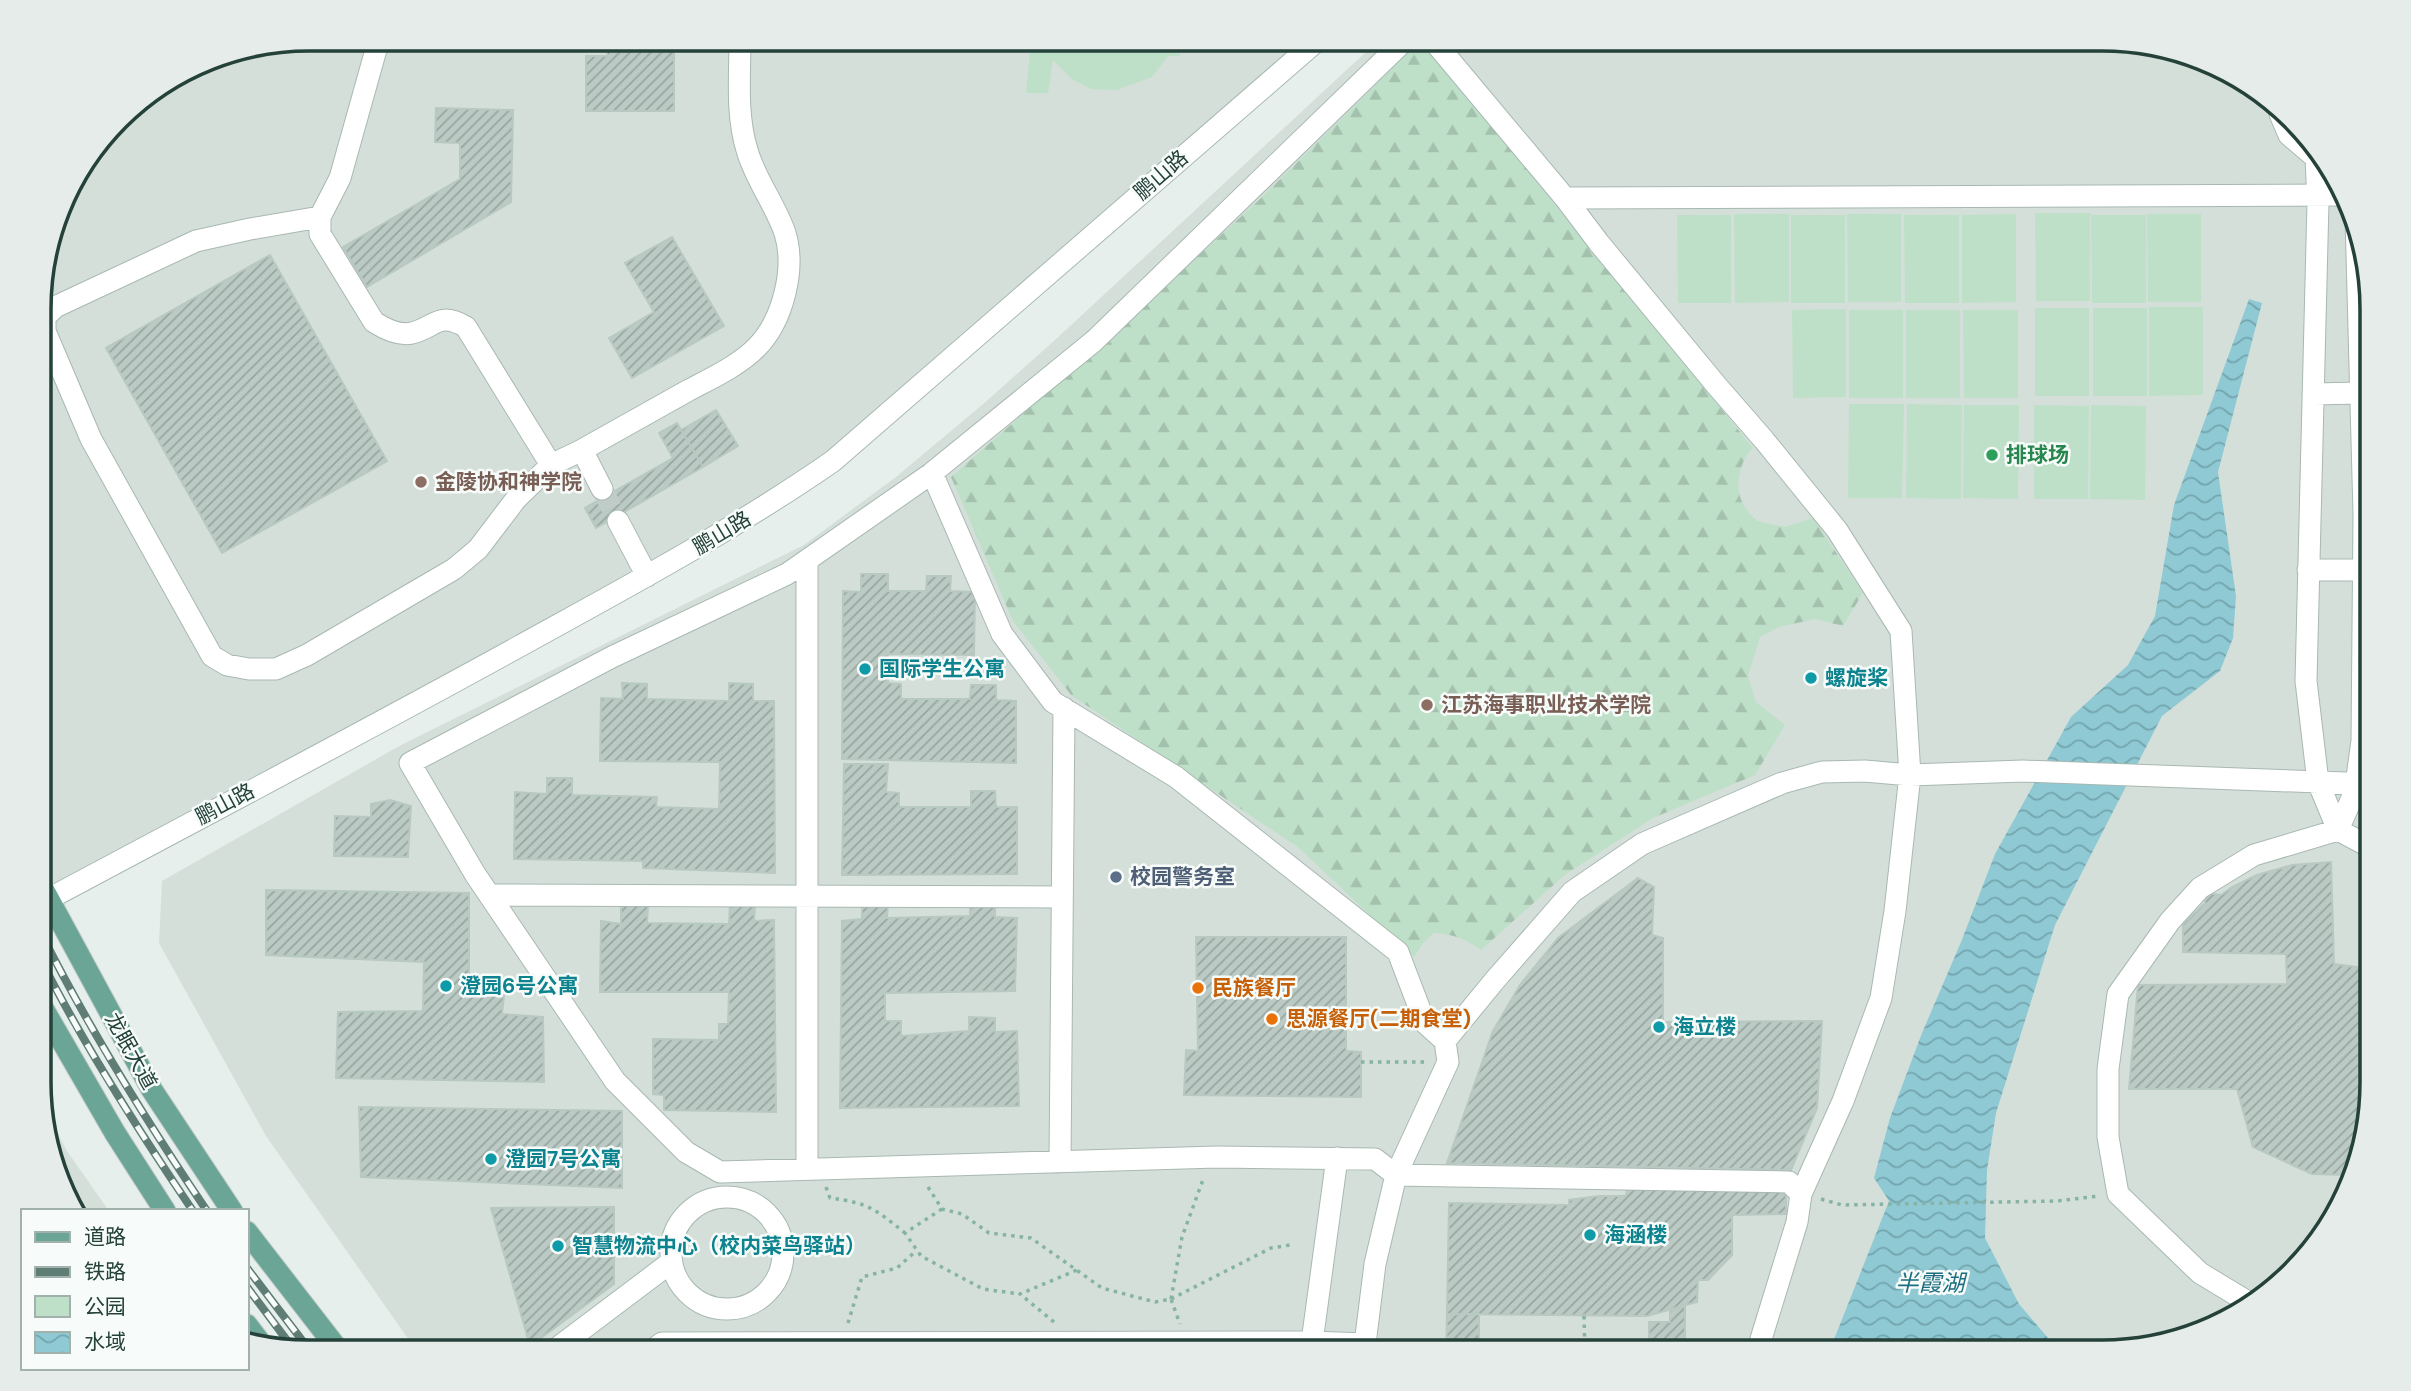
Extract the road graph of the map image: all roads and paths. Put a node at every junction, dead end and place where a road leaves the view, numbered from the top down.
1 (375, 51) edge
2 (740, 51) edge
3 (1304, 51) edge
4 (1393, 51) edge
5 (1443, 51) edge
6 (2284, 125) edge
7 (2299, 143) edge
8 (2320, 170) edge
9 (2318, 195) junction
10 (2334, 195) edge
11 (1565, 198) junction
12 (320, 217) junction
13 (2357, 270) edge
14 (51, 311) edge
15 (51, 343) edge
16 (2360, 393) joint
17 (2313, 394) junction
18 (582, 450) junction
19 (551, 465) junction
20 (932, 473) junction
21 (602, 489) tunnel mouth
22 (618, 521) tunnel mouth
23 (807, 560) junction
24 (2308, 570) junction
25 (2360, 570) edge
26 (647, 576) junction
27 (1063, 708) junction
28 (1910, 775) junction
29 (2318, 782) junction
30 (2360, 783) edge
31 (2360, 787) edge
32 (2338, 830) junction
33 (2360, 842) edge
34 (51, 891) edge
35 (489, 895) junction
36 (807, 896) junction
37 (1062, 897) junction
38 (51, 909) edge
39 (51, 1022) edge
40 (1447, 1051) junction
41 (1361, 1062) dead end
42 (1211, 1157) junction
43 (1337, 1158) junction
44 (1060, 1161) junction
45 (915, 1166) junction
46 (813, 1168) junction
47 (720, 1172) junction
48 (1396, 1175) junction
49 (1801, 1194) junction
50 (2118, 1194) junction
51 (718, 1197) junction
52 (165, 1209) edge
53 (231, 1209) edge
54 (942, 1209) junction
55 (248, 1233) edge
56 (905, 1233) junction
57 (1290, 1245) dead end
58 (916, 1251) junction
59 (670, 1263) junction
60 (1077, 1270) junction
61 (1020, 1294) junction
62 (1171, 1299) junction
63 (2243, 1299) edge
64 (726, 1310) junction
65 (1584, 1317) dead end
66 (847, 1329) dead end
67 (331, 1340) edge
68 (568, 1340) edge
69 (726, 1340) edge
70 (1072, 1340) edge
71 (1186, 1340) edge
72 (1312, 1340) edge
73 (1370, 1340) edge
74 (1585, 1340) edge
75 (1760, 1340) edge

1 - 12 street
2 - 18 street
3 - 26 street, 鹏山路
4 - 20 street
5 - 11 street
6 - 7 street
8 - 9 street
9 - 10 street
9 - 11 street
9 - 17 street
11 - 28 street
12 - 14 street
12 - 19 street
13 - 16 street
15 - 19 street
16 - 17 street
17 - 24 street
18 - 19 street
18 - 21 street
20 - 23 street
20 - 27 street
22 - 26 street
23 - 35 street
23 - 36 street
24 - 25 street
24 - 29 street
26 - 34 street, 鹏山路
27 - 37 street
27 - 40 street
28 - 29 street
28 - 40 street
28 - 49 street
29 - 30 street
29 - 32 street
31 - 32 street
32 - 33 street
32 - 50 street
35 - 36 street
35 - 47 street
36 - 37 street
36 - 46 street
37 - 44 street
38 - 53 main road, 龙眠大道
39 - 52 main road
40 - 41 path
40 - 48 street
42 - 43 street
42 - 44 street
42 - 62 path
43 - 48 street
43 - 72 street
44 - 45 street
45 - 46 street
45 - 54 path
46 - 47 street
46 - 56 path
47 - 51 street
48 - 49 street
48 - 73 street
49 - 50 path
49 - 75 street
50 - 63 street
51 - 59 street
51 - 64 street
54 - 56 path
54 - 60 path
55 - 67 main road
56 - 58 path
57 - 62 path
58 - 61 path
58 - 66 path
59 - 64 street
59 - 68 street
60 - 61 path
60 - 62 path
61 - 70 path
62 - 71 path
64 - 69 street
65 - 74 path

